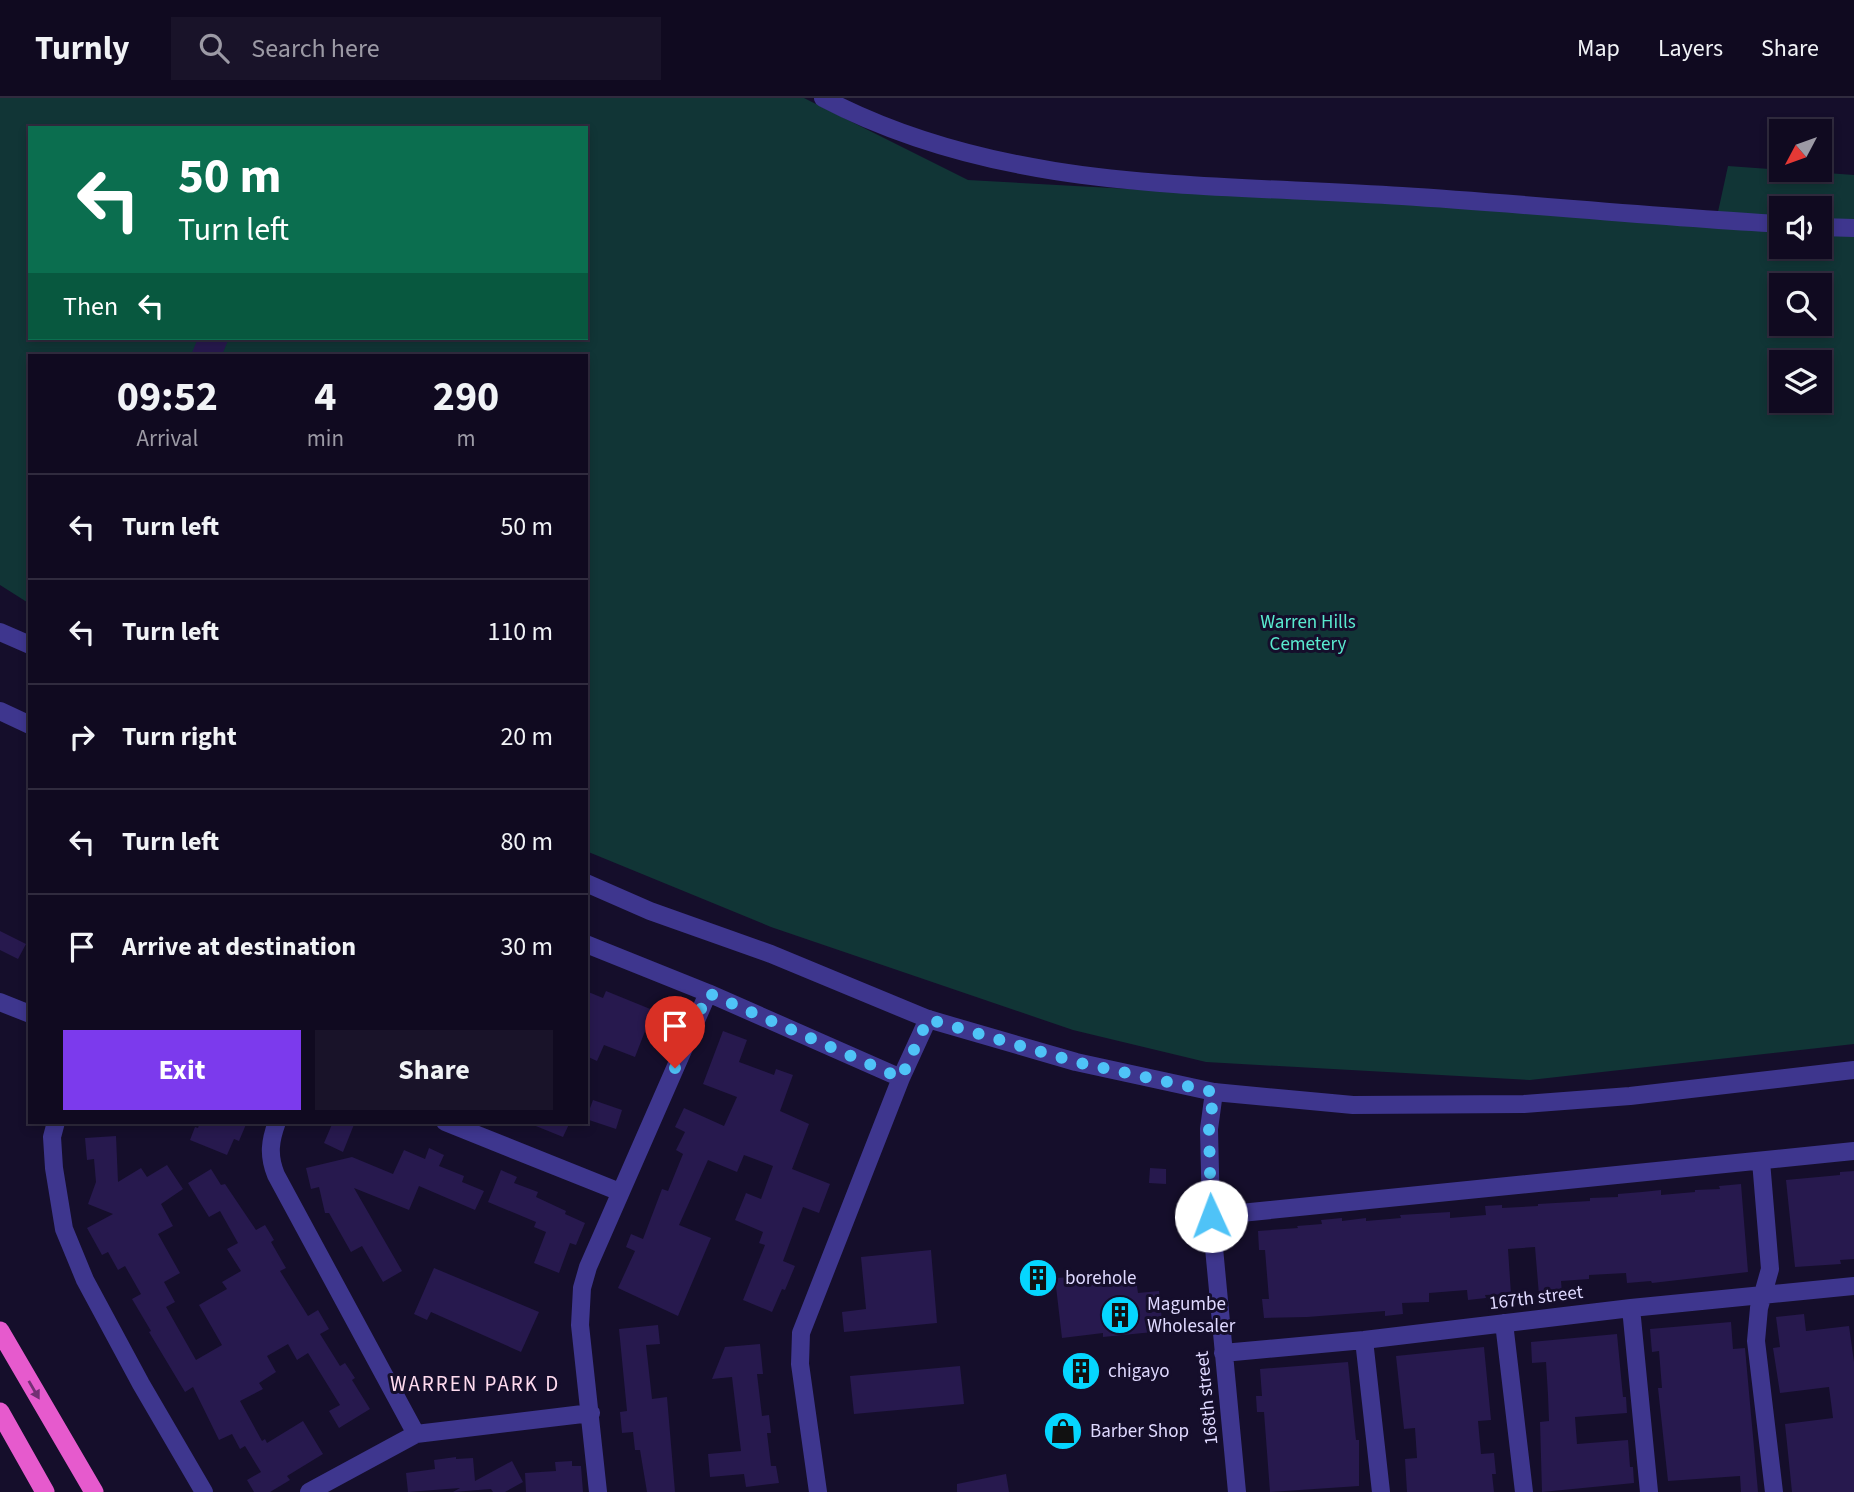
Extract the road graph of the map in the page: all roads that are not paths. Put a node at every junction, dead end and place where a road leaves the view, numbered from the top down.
1 (822, 98) edge
2 (1769, 223) edge
3 (1832, 227) edge
4 (1854, 228) edge
5 (0, 632) edge
6 (28, 644) edge
7 (0, 712) edge
8 (28, 724) edge
9 (588, 884) edge
10 (588, 945) edge
11 (708, 993) junction
12 (0, 1002) edge
13 (28, 1013) edge
14 (928, 1019) junction
15 (1854, 1070) edge
16 (901, 1078) junction
17 (1214, 1092) junction
18 (56, 1124) edge
19 (276, 1124) edge
20 (450, 1124) edge
21 (1854, 1151) edge
22 (1761, 1161) junction
23 (620, 1192) junction
24 (1211, 1216) junction
25 (1854, 1286) edge
26 (1764, 1295) junction
27 (1631, 1308) junction
28 (1504, 1323) junction
29 (0, 1331) edge
30 (1364, 1340) junction
31 (1223, 1353) junction
32 (0, 1412) edge
33 (591, 1413) junction
34 (416, 1434) junction
35 (45, 1492) edge
36 (94, 1492) edge
37 (204, 1492) edge
38 (309, 1492) edge
39 (598, 1492) edge
40 (818, 1492) edge
41 (1237, 1492) edge
42 (1381, 1492) edge
43 (1524, 1492) edge
44 (1649, 1492) edge
45 (1774, 1492) edge

1 - 2 street
3 - 4 street
5 - 6 street
7 - 8 street
9 - 14 street
10 - 11 street
11 - 16 street
11 - 23 street
12 - 13 street
14 - 16 street
14 - 17 street
15 - 17 street
16 - 40 street
17 - 24 street, 168th street
18 - 37 street
19 - 34 street
20 - 23 street
21 - 22 street
22 - 24 street
22 - 26 street
23 - 33 street
24 - 31 street, 168th street
25 - 26 street, 167th street
26 - 27 street, 167th street
26 - 45 street
27 - 28 street, 167th street
27 - 44 street
28 - 30 street, 167th street
28 - 43 street
29 -> 36 highway
30 - 31 street, 167th street
30 - 42 street
31 - 41 street, 168th street
32 - 35 highway
33 - 34 street
33 - 39 street
34 - 38 street

